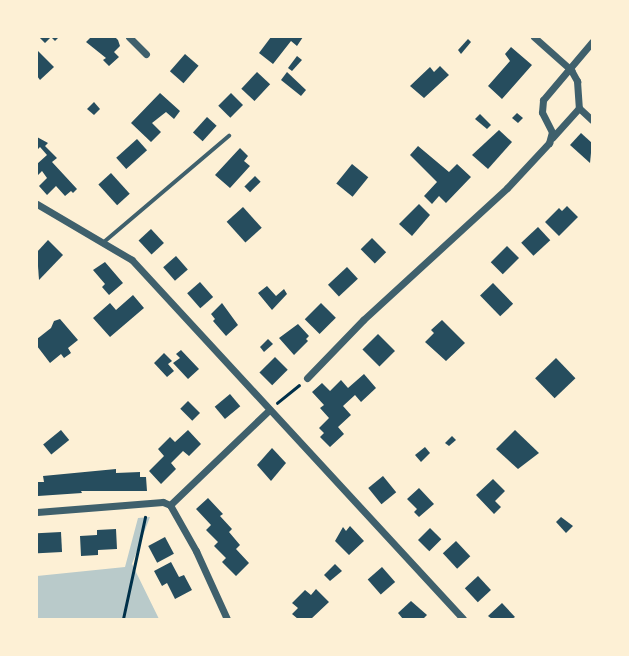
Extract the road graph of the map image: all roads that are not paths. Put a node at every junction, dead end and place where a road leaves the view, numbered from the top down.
1 (129, 37) edge
2 (534, 37) edge
3 (592, 41) edge
4 (146, 54) dead end
5 (571, 70) junction
6 (579, 107) junction
7 (592, 120) edge
8 (229, 136) dead end
9 (551, 138) junction
10 (37, 204) edge
11 (104, 242) junction
12 (307, 378) road end
13 (269, 410) junction
14 (170, 505) junction
15 (37, 512) edge
16 (227, 619) edge
17 (463, 619) edge

1 - 4 street
2 - 5 street
3 - 5 street
5 - 6 street
5 - 9 street
6 - 7 street
6 - 9 street
8 - 11 lane
9 - 12 street
10 - 11 street
11 - 13 street
13 - 14 street
13 - 17 street
14 - 15 street
14 - 16 street

